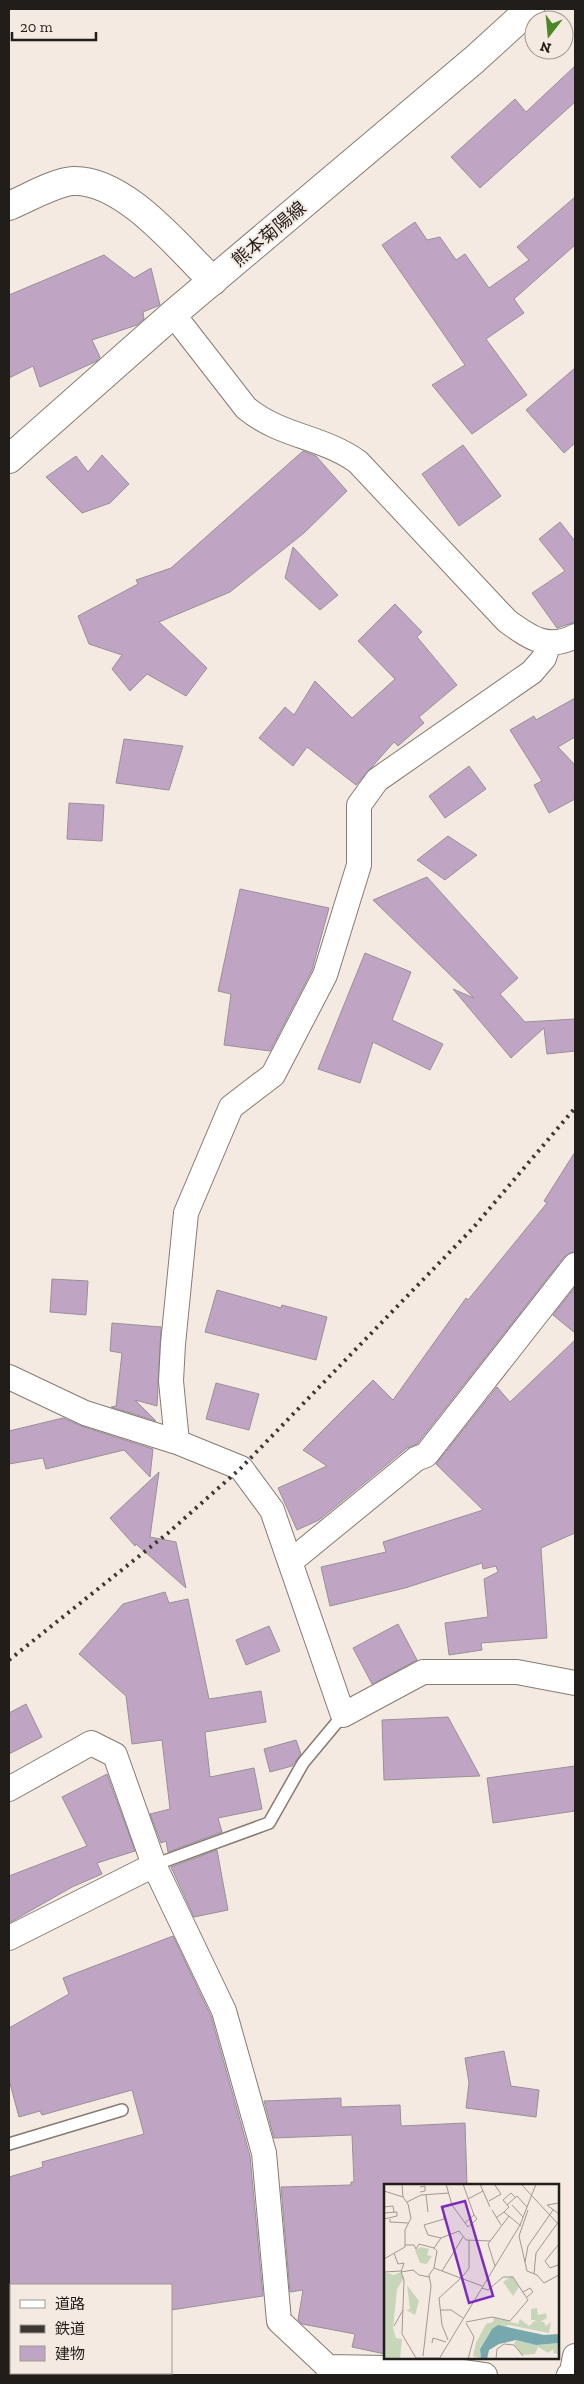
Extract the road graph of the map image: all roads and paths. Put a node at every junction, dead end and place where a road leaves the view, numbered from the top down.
1 (530, 9) edge
2 (9, 206) edge
3 (213, 281) junction
4 (173, 314) junction
5 (9, 459) edge
6 (575, 636) edge
7 (549, 643) junction
8 (575, 1265) edge
9 (9, 1377) edge
10 (177, 1442) junction
11 (290, 1562) junction
12 (575, 1683) edge
13 (343, 1715) junction
14 (9, 1789) edge
15 (154, 1865) junction
16 (9, 1938) edge
17 (122, 2110) dead end
18 (9, 2144) edge
19 (575, 2356) edge
20 (328, 2371) edge
21 (485, 2375) edge
22 (569, 2375) edge

1 - 3 main road, 熊本菊陽線
2 - 3 main road
3 - 4 main road, 熊本菊陽線
4 - 5 main road, 熊本菊陽線
4 - 7 street
6 - 7 street
7 - 10 street
8 - 11 street
9 - 10 street
10 - 11 street
11 - 13 street
12 - 13 street
13 - 15 lane
14 - 15 street
15 - 16 street
15 - 20 street
17 - 18 lane
19 - 22 street
20 - 21 street

